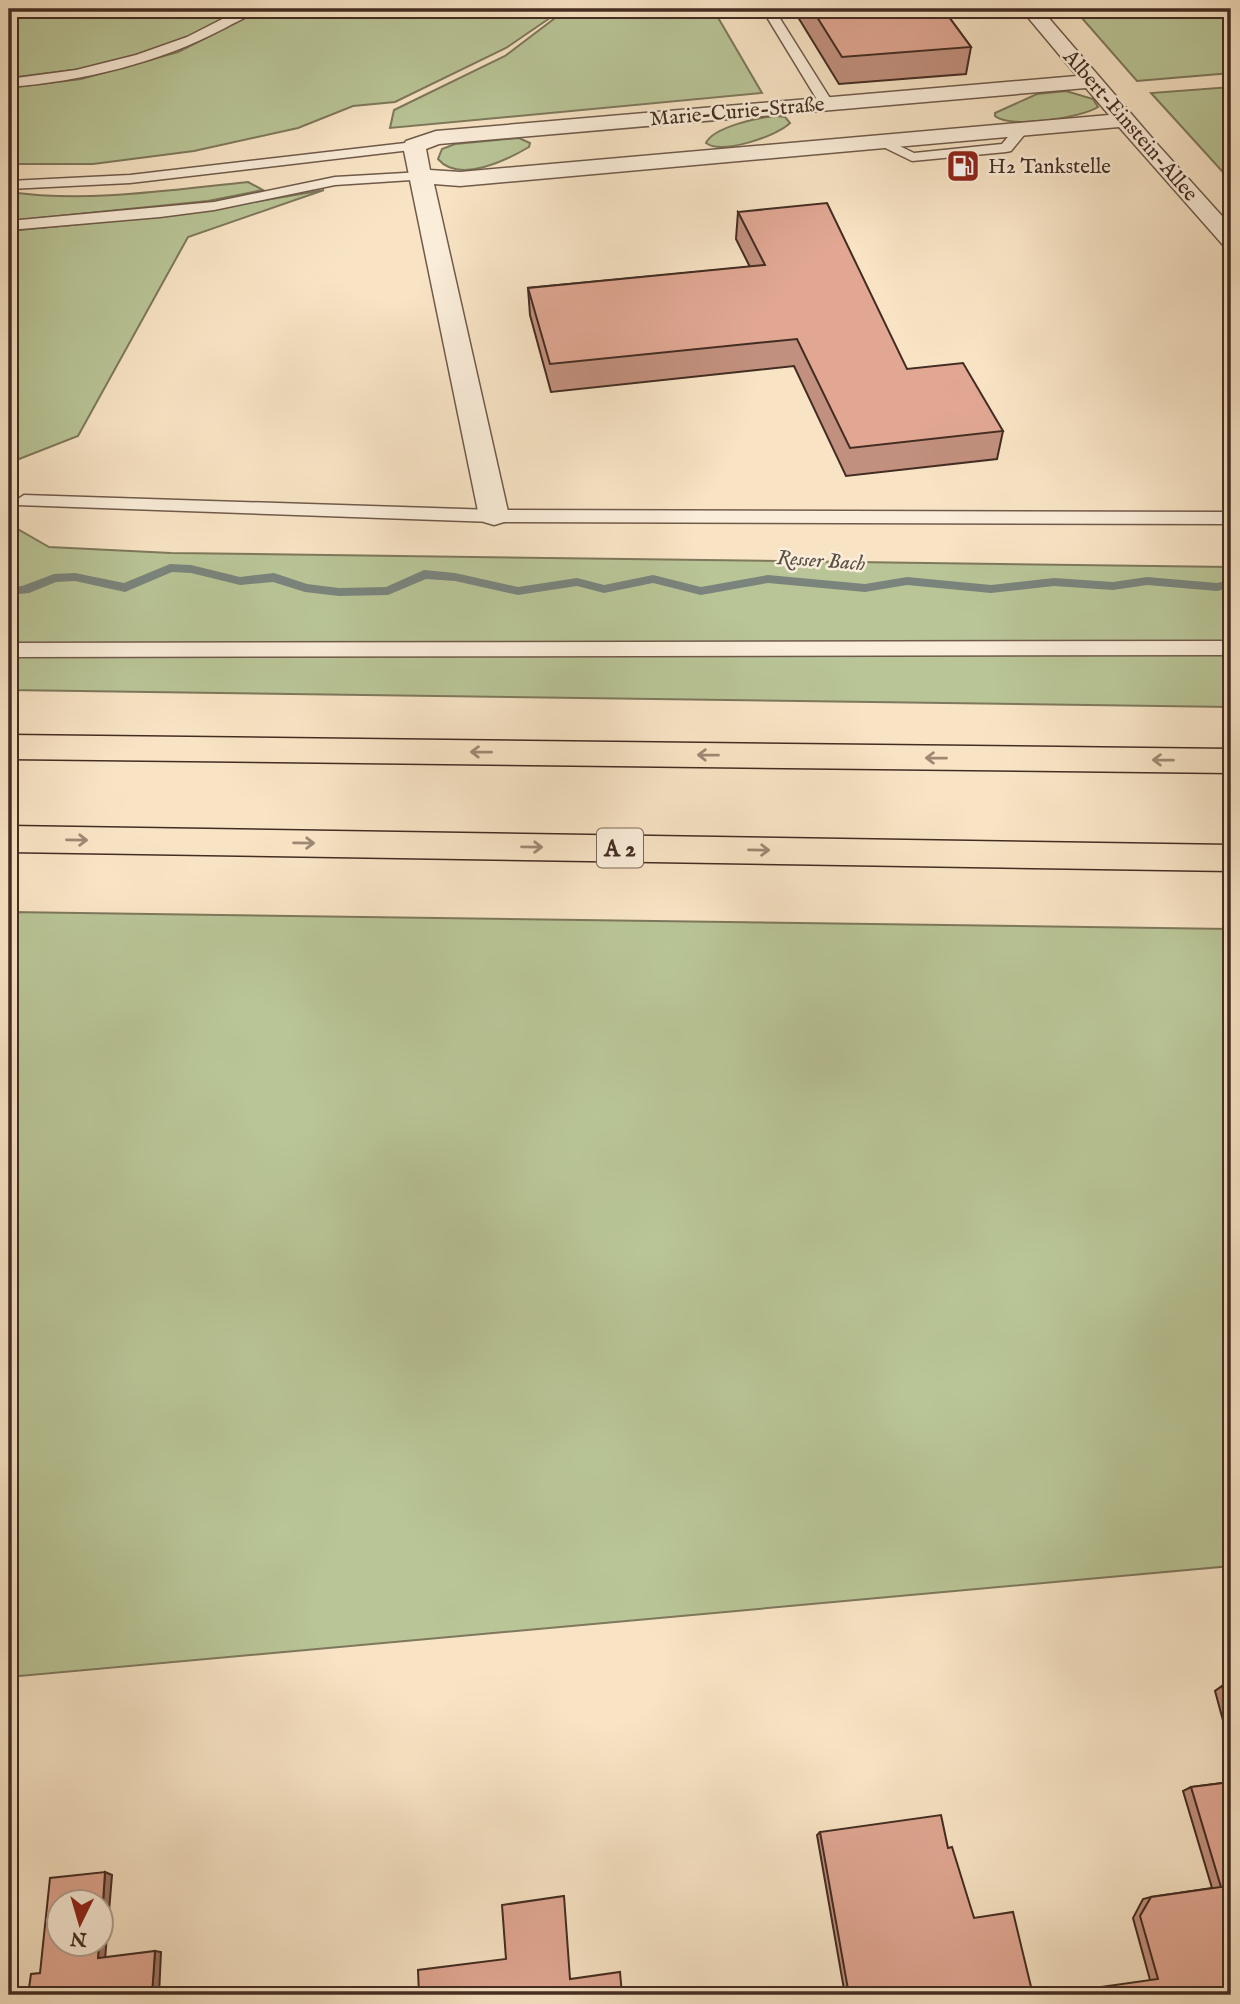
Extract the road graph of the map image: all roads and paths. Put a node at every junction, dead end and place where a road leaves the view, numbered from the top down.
1 (251, 9) edge
2 (768, 9) edge
3 (1031, 9) edge
4 (1092, 81) junction
5 (9, 83) edge
6 (826, 103) junction
7 (1125, 120) junction
8 (414, 146) junction
9 (422, 176) junction
10 (9, 185) edge
11 (9, 226) edge
12 (1231, 240) edge
13 (24, 501) dead end
14 (494, 516) junction
15 (1231, 518) edge
16 (1231, 648) edge
17 (9, 650) edge
18 (9, 747) edge
19 (1231, 761) edge
20 (9, 839) edge
21 (1231, 858) edge

1 - 5 lane
2 - 6 lane
3 - 4 street, Albert-Einstein-Allee
4 - 6 street, Marie-Curie-Straße
4 - 7 street, Albert-Einstein-Allee
6 - 8 street, Marie-Curie-Straße
7 - 9 street, Marie-Curie-Straße
7 - 12 street, Albert-Einstein-Allee
8 - 9 street
8 - 10 lane
9 - 11 lane
9 - 14 street
13 - 14 lane
14 - 15 lane
16 - 17 lane
19 -> 18 highway
20 -> 21 highway, A 2

